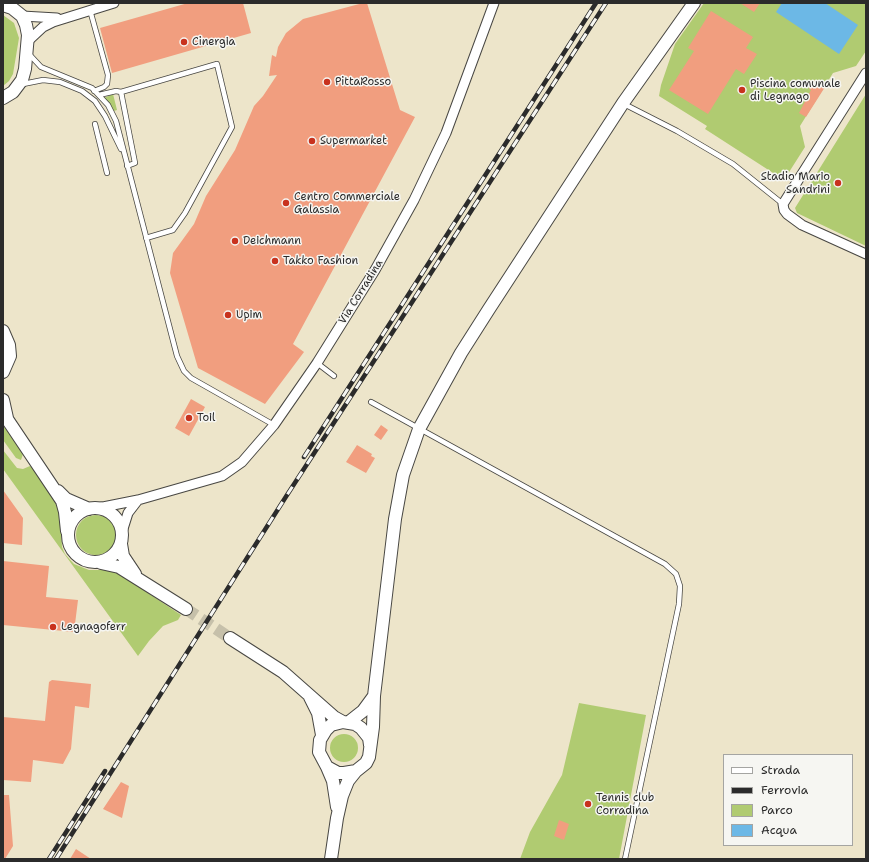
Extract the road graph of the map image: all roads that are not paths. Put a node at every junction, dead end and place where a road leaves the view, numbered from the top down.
1 (114, 3) edge
2 (494, 3) edge
3 (694, 3) edge
4 (3, 5) edge
5 (90, 10) junction
6 (20, 11) edge
7 (63, 18) junction
8 (27, 46) junction
9 (866, 73) edge
10 (20, 84) junction
11 (94, 90) junction
12 (121, 92) junction
13 (100, 95) junction
14 (5, 99) edge
15 (623, 103) junction
16 (95, 124) dead end
17 (124, 156) junction
18 (127, 166) junction
19 (107, 173) dead end
20 (783, 204) junction
21 (146, 238) junction
22 (866, 254) edge
23 (3, 331) edge
24 (317, 363) junction
25 (3, 372) edge
26 (334, 376) dead end
27 (3, 400) edge
28 (371, 402) dead end
29 (5, 415) edge
30 (274, 425) junction
31 (419, 429) junction
32 (54, 488) junction
33 (138, 500) junction
34 (93, 508) junction
35 (68, 538) junction
36 (122, 538) junction
37 (100, 562) junction
38 (140, 580) junction
39 (186, 609) tunnel mouth
40 (230, 638) tunnel mouth
41 (308, 694) junction
42 (374, 696) junction
43 (346, 722) junction
44 (322, 735) junction
45 (370, 745) junction
46 (327, 767) junction
47 (356, 771) junction
48 (337, 818) junction
49 (332, 859) edge
50 (625, 859) edge

1 - 5 street
2 - 24 street, Via Corradina
3 - 15 main road
4 - 6 main road
5 - 7 street
5 - 11 lane
6 - 7 street
6 - 8 main road
7 - 8 street
8 - 10 main road
8 - 11 lane
9 - 20 street
10 - 14 main road
10 - 17 lane
11 - 13 lane
12 - 13 lane
12 - 18 lane
12 - 21 lane
13 - 17 lane
15 - 20 lane
15 - 31 main road
16 - 19 lane
17 - 18 lane
18 - 21 lane
20 - 22 street
21 - 30 lane
23 - 25 main road
24 - 26 lane
24 - 30 street, Via Corradina
27 - 29 main road
28 - 31 lane
29 - 32 main road
30 - 33 street, Via Corradina
31 - 42 main road
31 - 50 lane
32 - 34 main road
32 - 35 main road
33 - 34 street, Via Corradina
33 - 36 street
34 - 35 main road
34 - 36 main road
35 - 37 main road
36 - 37 main road
36 - 38 main road
37 - 38 main road
38 - 39 main road
40 - 41 main road
41 - 43 main road
41 - 44 main road
42 - 43 main road
42 - 45 main road
43 - 44 main road
43 - 45 main road
44 - 46 main road
45 - 47 main road
46 - 47 main road
46 - 48 main road
47 - 48 main road
48 - 49 main road

